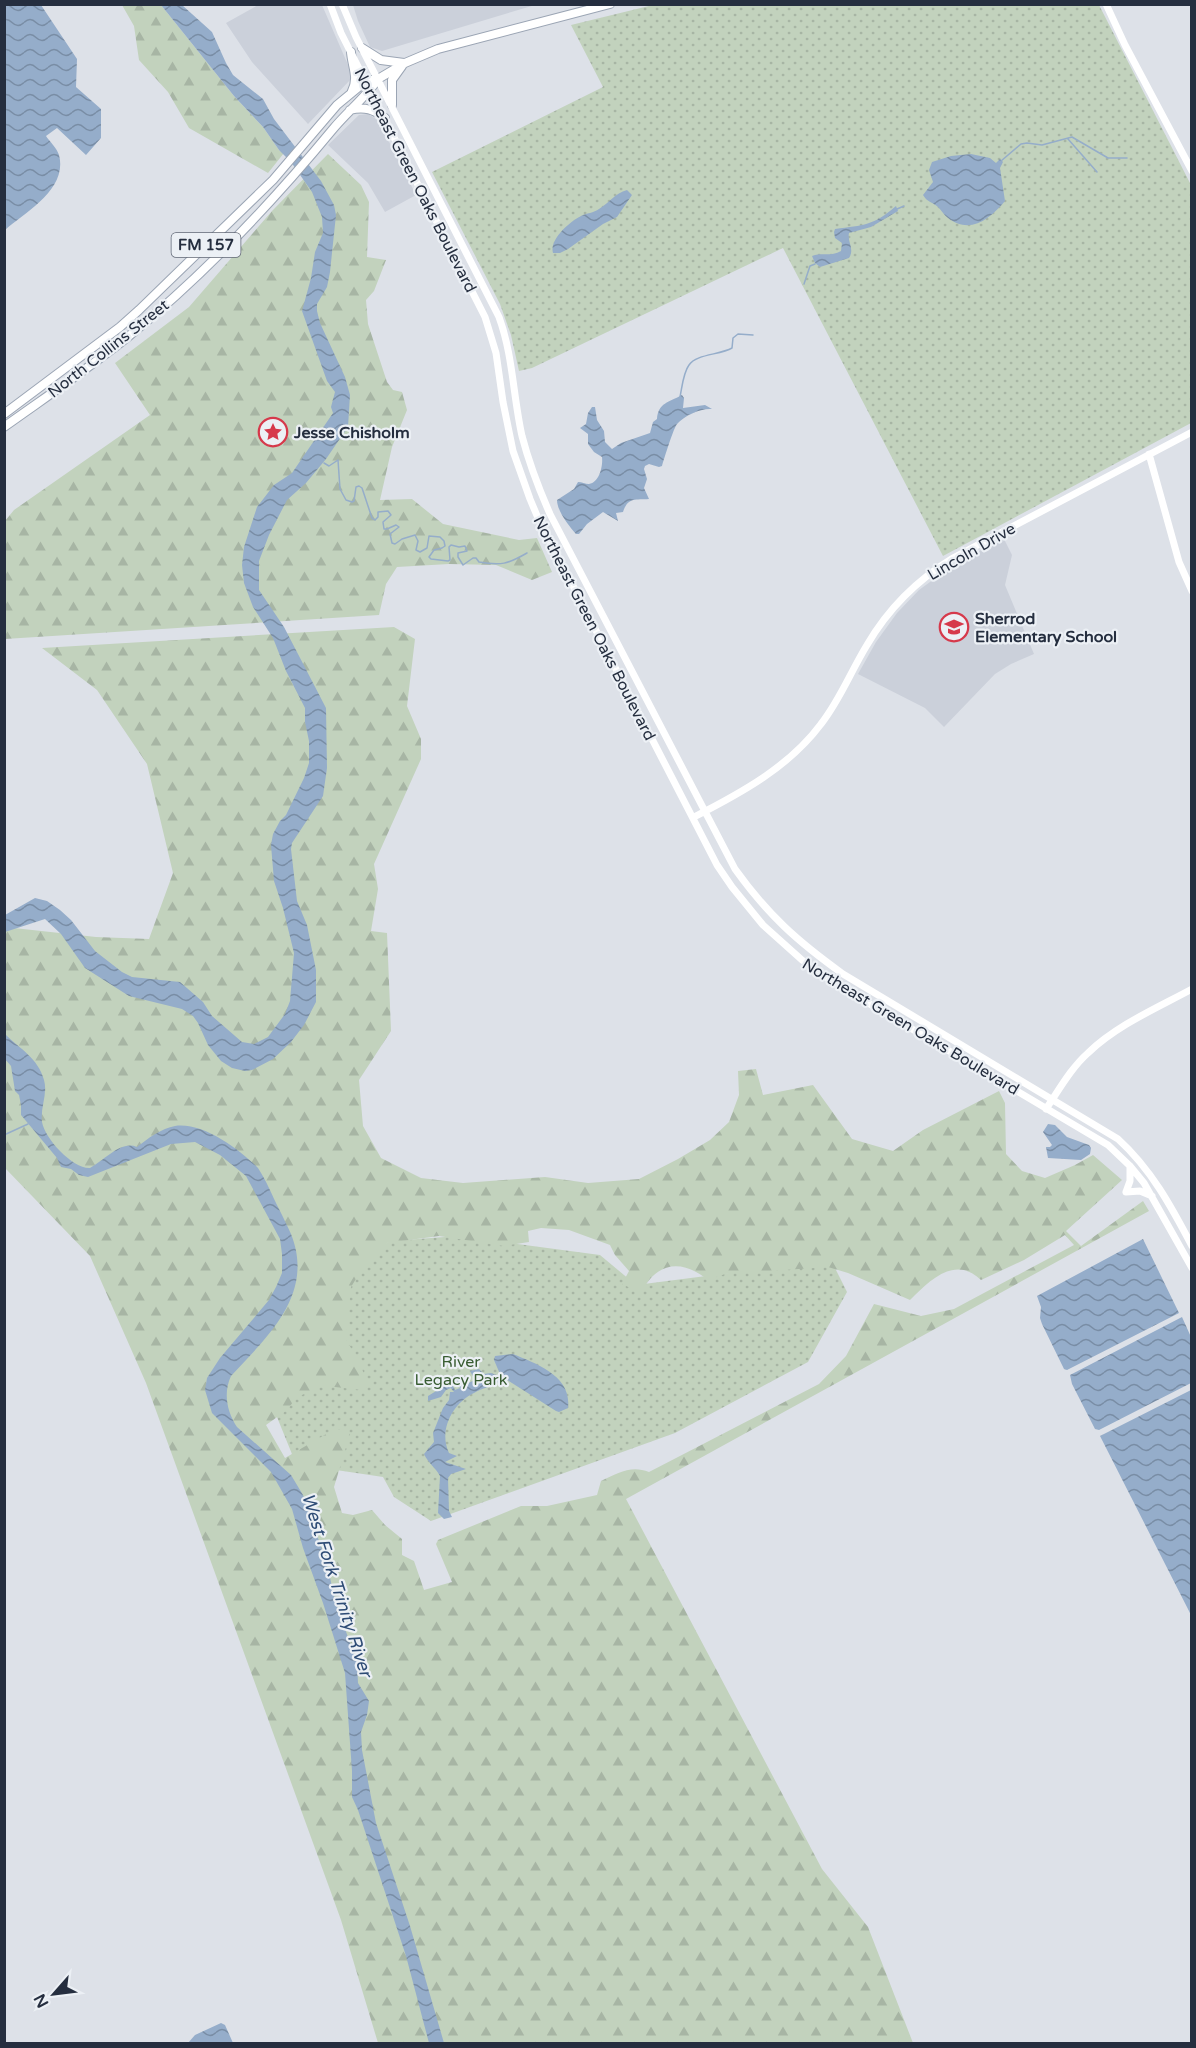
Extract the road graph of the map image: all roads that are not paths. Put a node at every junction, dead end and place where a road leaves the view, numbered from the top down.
1 (330, 4) edge
2 (342, 4) edge
3 (610, 4) edge
4 (1106, 4) edge
5 (362, 48) junction
6 (351, 52) junction
7 (405, 63) junction
8 (378, 79) junction
9 (366, 81) junction
10 (371, 90) junction
11 (350, 94) junction
12 (392, 105) junction
13 (349, 110) junction
14 (385, 118) junction
15 (426, 171) junction
16 (1191, 171) edge
17 (415, 177) junction
18 (4, 414) edge
19 (4, 427) edge
20 (1191, 432) edge
21 (1149, 454) junction
22 (1191, 591) edge
23 (704, 812) junction
24 (693, 817) junction
25 (1191, 989) edge
26 (975, 1052) junction
27 (969, 1062) junction
28 (1053, 1099) junction
29 (1047, 1109) junction
30 (1130, 1166) junction
31 (1153, 1197) junction
32 (1191, 1246) edge
33 (1191, 1268) edge

1 - 6 main road, Northeast Green Oaks Boulevard
2 - 5 main road, Northeast Green Oaks Boulevard
3 - 7 main road, North Collins Street / FM 157
4 - 16 main road
5 - 7 main road
5 - 8 main road, Northeast Green Oaks Boulevard
6 - 9 main road, Northeast Green Oaks Boulevard
6 - 11 main road
7 - 8 main road, North Collins Street / FM 157
7 - 12 main road
8 - 9 main road, North Collins Street / FM 157
8 - 10 main road, North Collins Street / FM 157
8 - 12 main road, Northeast Green Oaks Boulevard
9 - 10 main road, Northeast Green Oaks Boulevard
9 - 11 main road, North Collins Street / FM 157
10 - 13 main road, North Collins Street / FM 157
10 - 14 main road, Northeast Green Oaks Boulevard
11 - 18 main road, North Collins Street / FM 157
12 - 15 main road, Northeast Green Oaks Boulevard
13 - 14 main road
13 - 19 main road, North Collins Street / FM 157
14 - 17 main road, Northeast Green Oaks Boulevard
15 - 17 main road
15 - 23 main road, Northeast Green Oaks Boulevard
17 - 24 main road, Northeast Green Oaks Boulevard
20 - 21 main road, Lincoln Drive
21 - 22 main road
21 - 23 main road, Lincoln Drive
23 - 24 main road, Lincoln Drive
23 - 26 main road, Northeast Green Oaks Boulevard
24 - 27 main road, Northeast Green Oaks Boulevard
25 - 28 main road
26 - 27 main road
26 - 28 main road, Northeast Green Oaks Boulevard
27 - 29 main road, Northeast Green Oaks Boulevard
28 - 29 main road
28 - 32 main road, Northeast Green Oaks Boulevard
29 - 30 main road, Northeast Green Oaks Boulevard
30 - 31 main road, Northeast Green Oaks Boulevard
30 - 31 main road
31 - 33 main road, Northeast Green Oaks Boulevard

